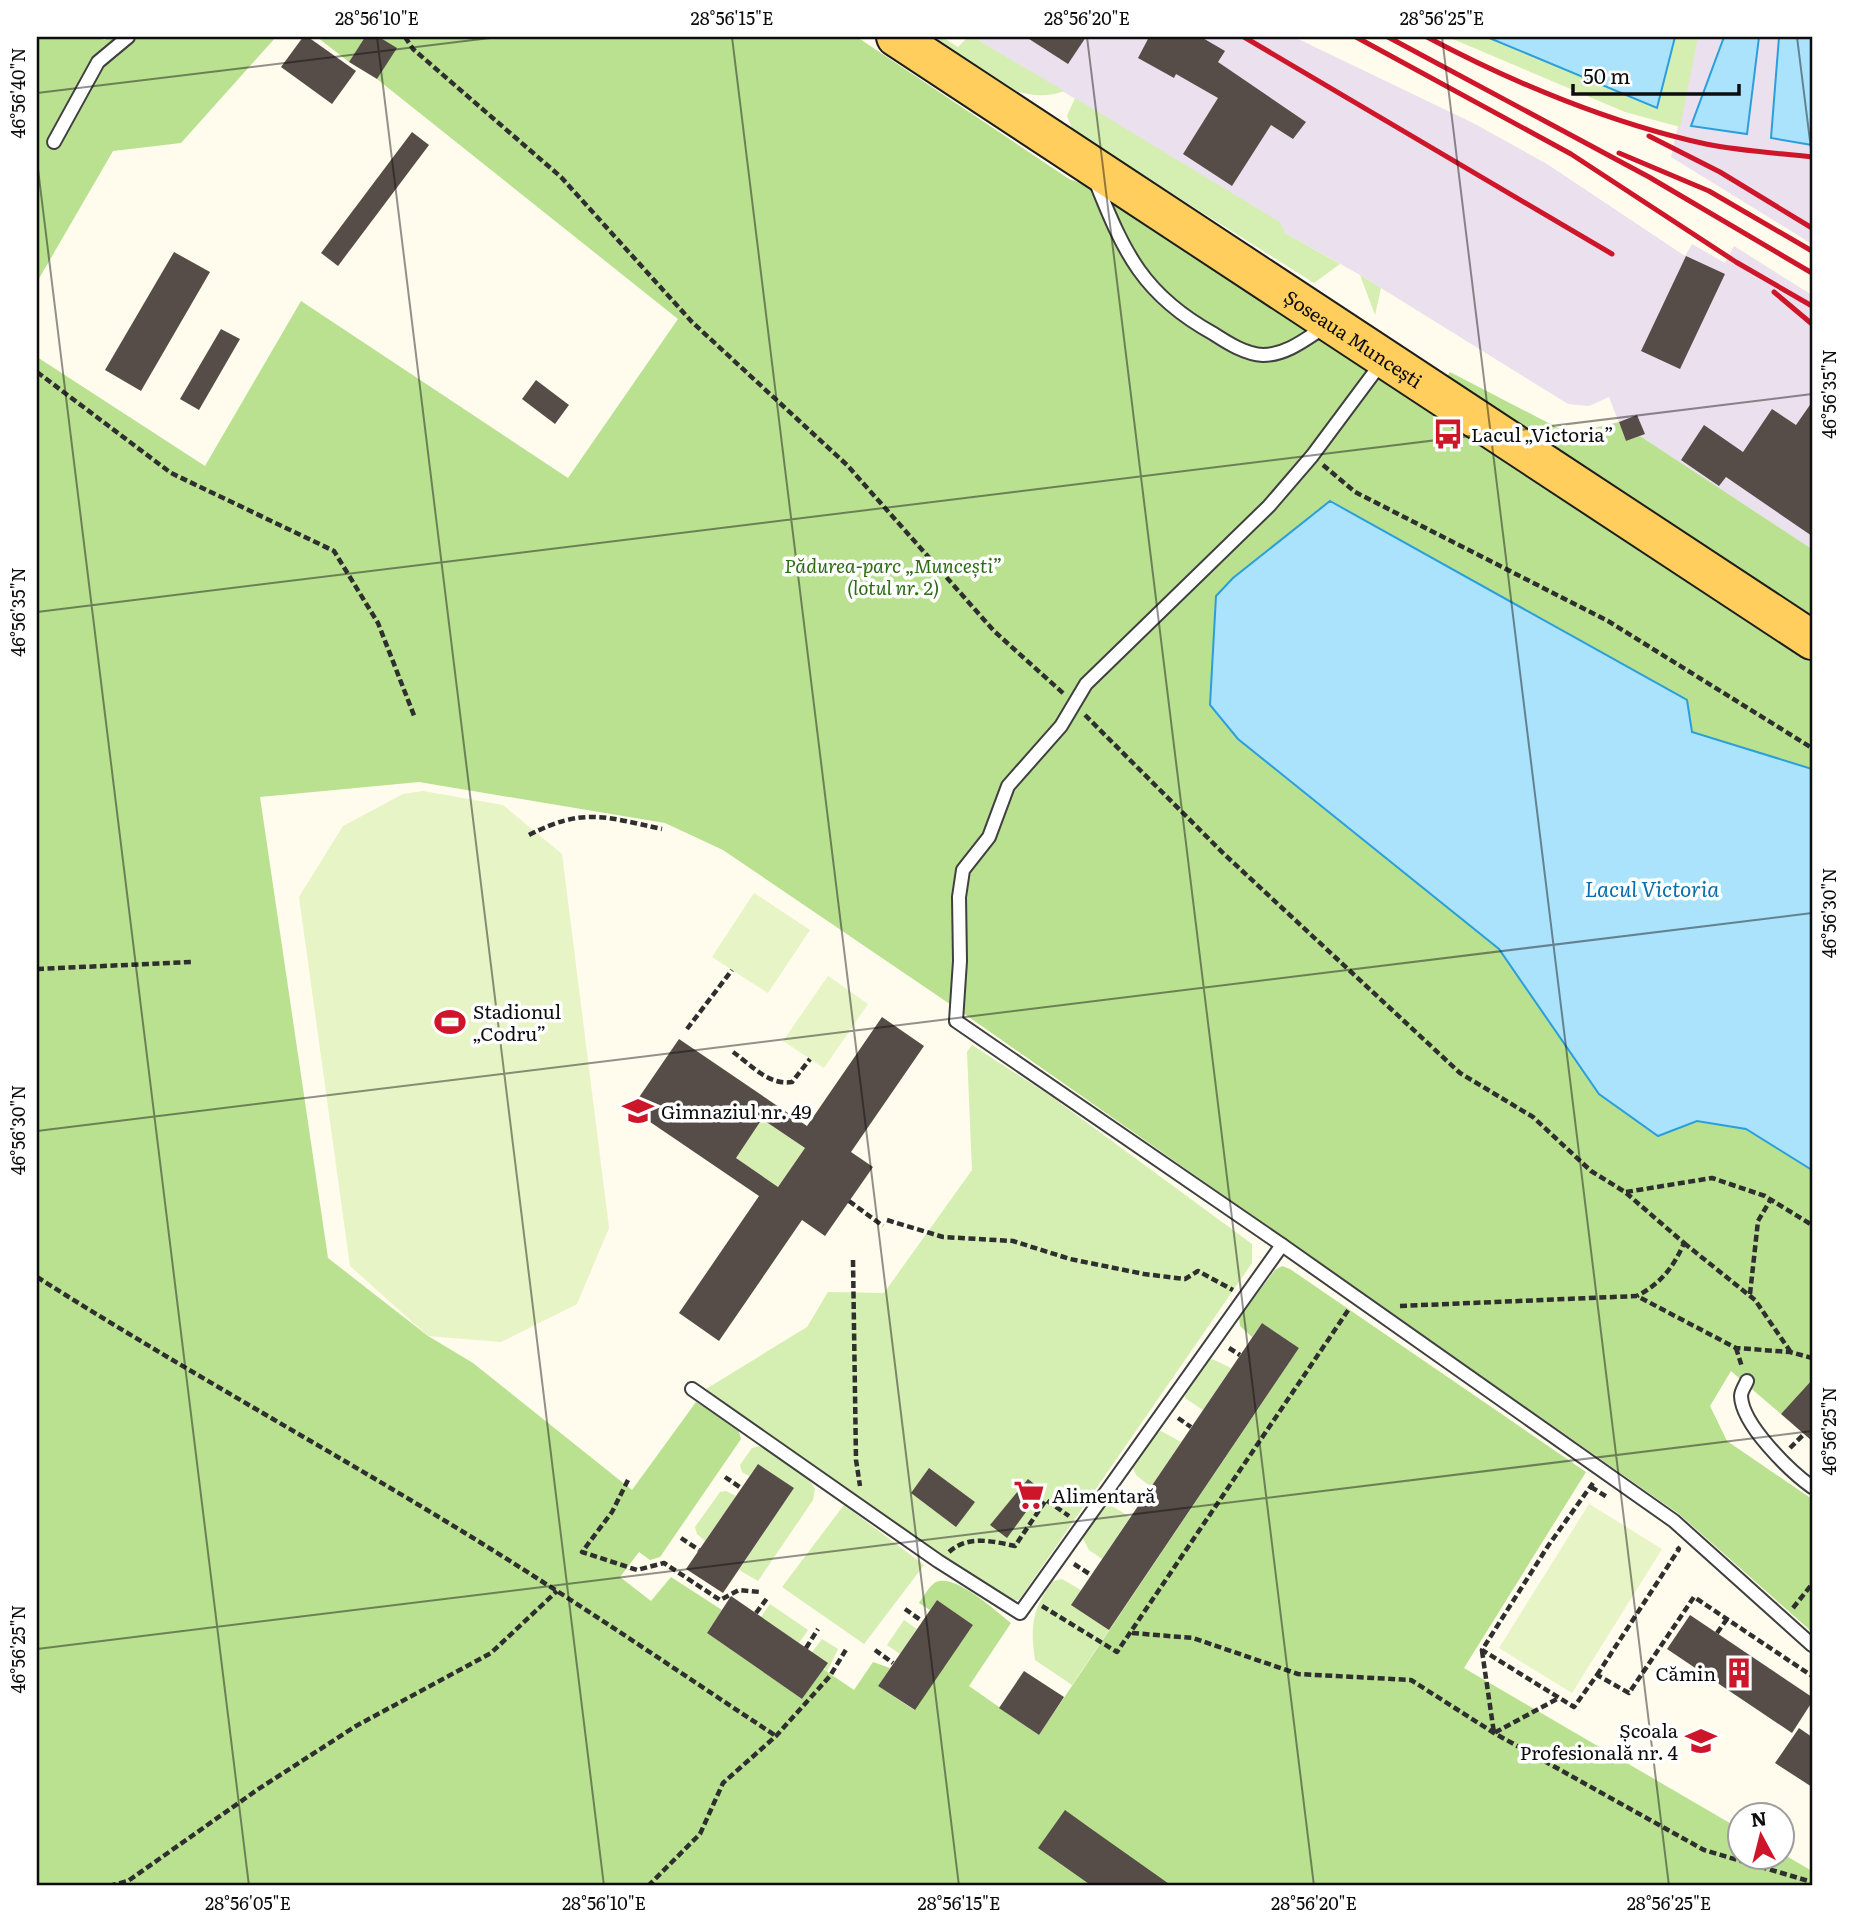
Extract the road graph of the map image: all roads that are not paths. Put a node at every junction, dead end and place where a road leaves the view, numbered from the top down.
1 (128, 37) edge
2 (896, 37) edge
3 (54, 142) dead end
4 (1089, 164) junction
5 (1331, 323) junction
6 (1384, 359) junction
7 (1812, 640) edge
8 (1282, 1245) junction
9 (1747, 1381) dead end
10 (692, 1389) dead end
11 (1812, 1487) edge
12 (1812, 1645) edge

1 - 3 lane
2 - 4 main road, Șoseaua Muncești
4 - 5 main road, Șoseaua Muncești
4 - 5 lane
5 - 6 main road, Șoseaua Muncești
6 - 7 main road, Șoseaua Muncești
6 - 8 lane
8 - 10 lane
8 - 12 lane
9 - 11 lane

